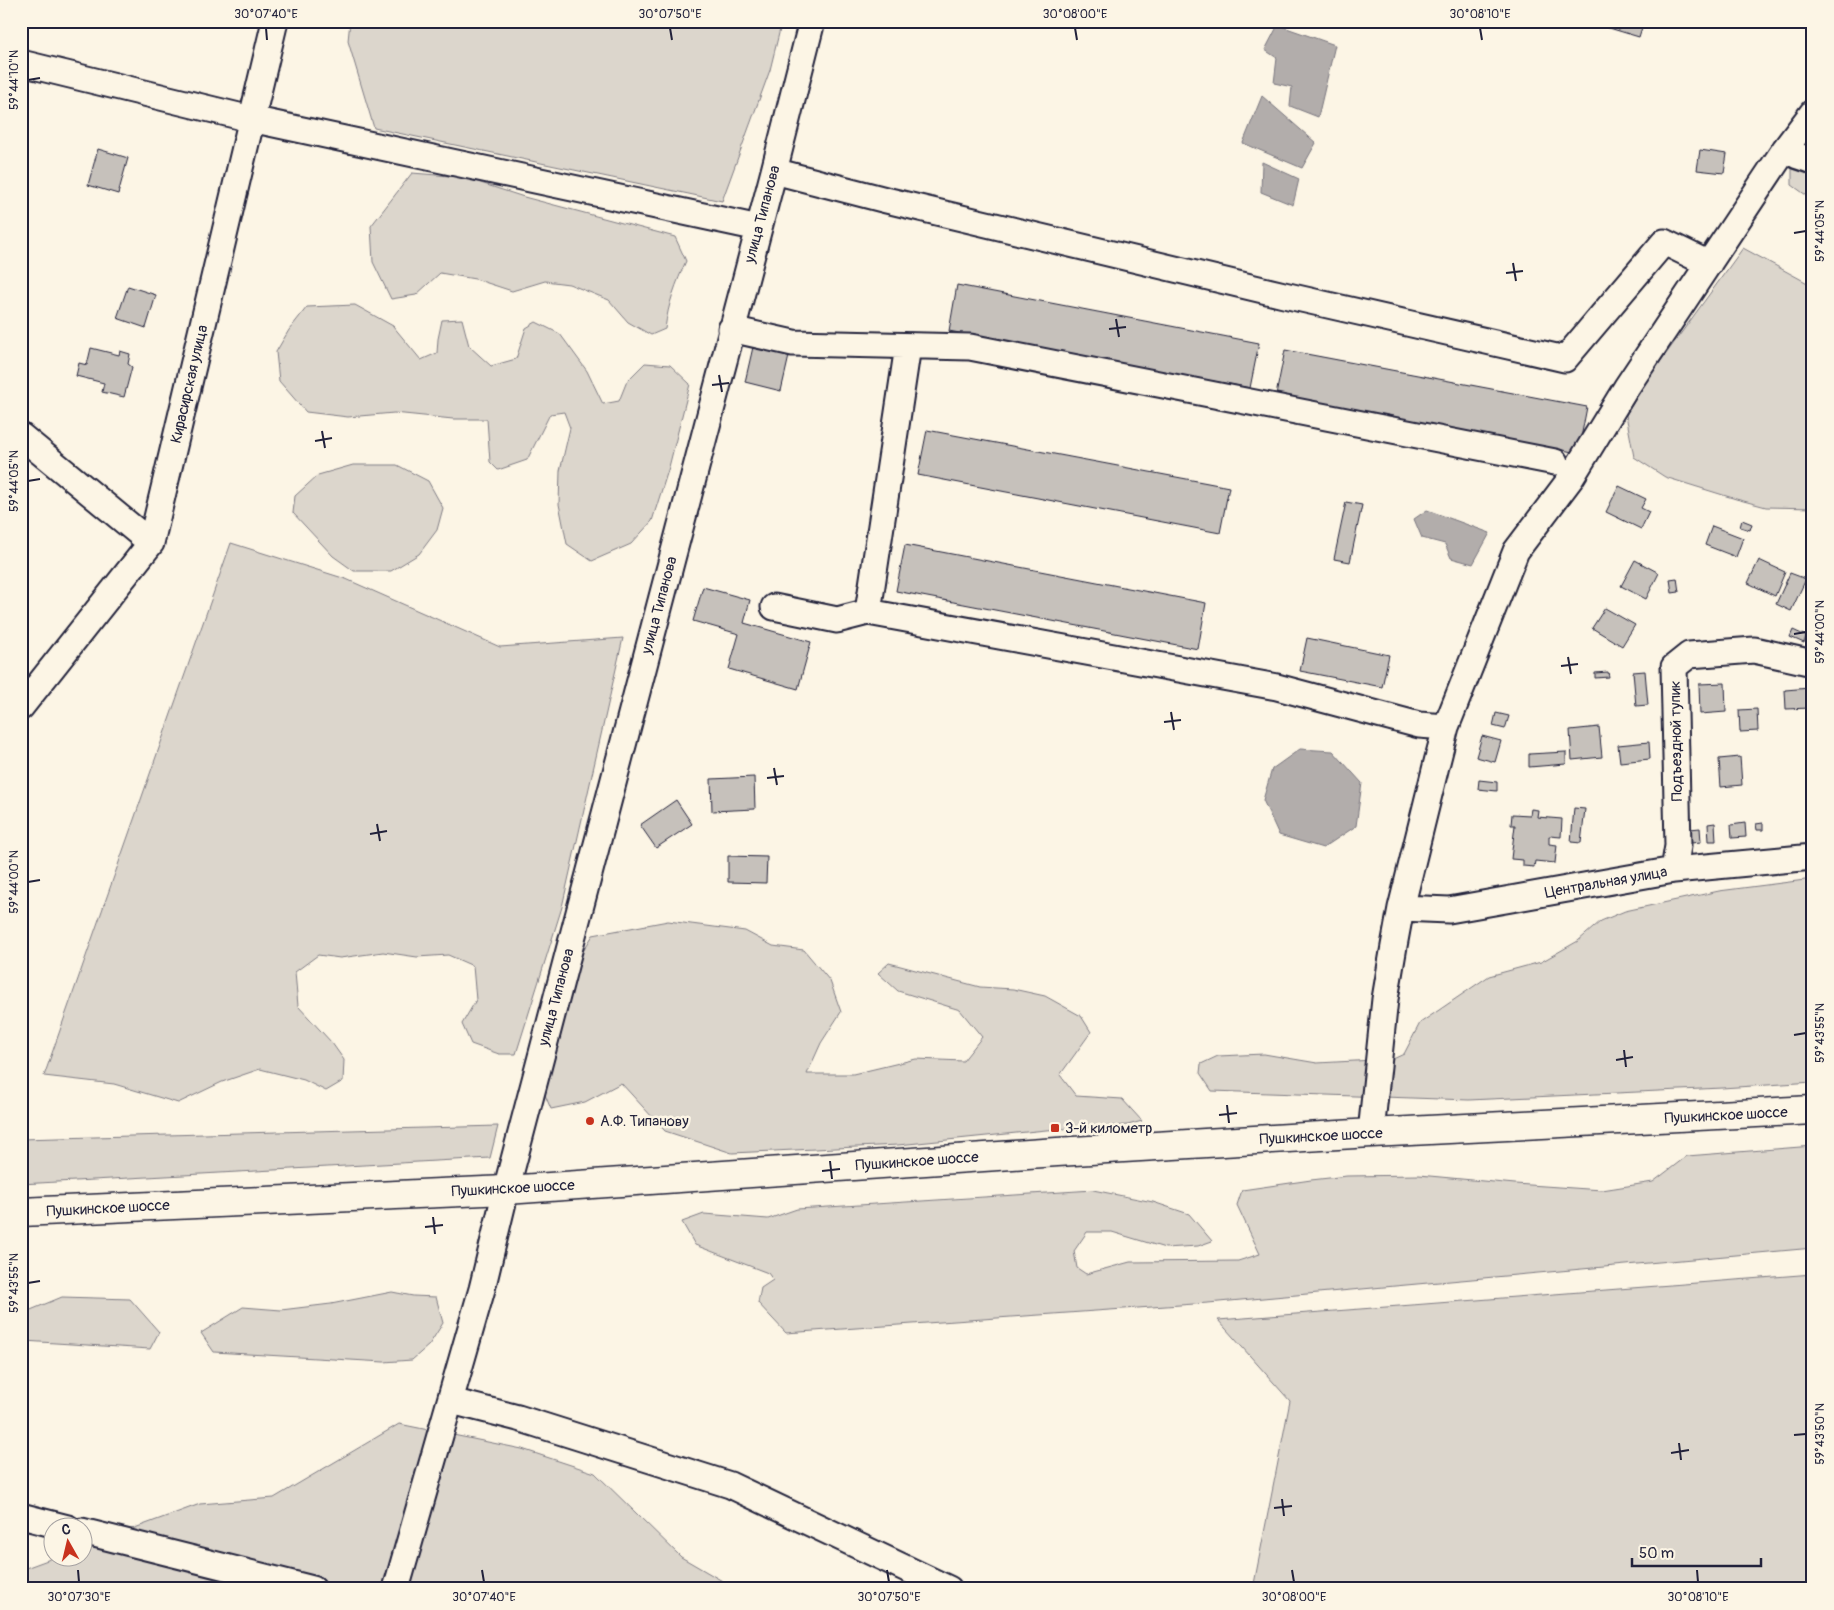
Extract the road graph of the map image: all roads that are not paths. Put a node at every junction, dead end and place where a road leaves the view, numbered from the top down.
1 (275, 21) edge
2 (812, 21) edge
3 (21, 63) edge
4 (1813, 112) edge
5 (251, 119) junction
6 (1785, 149) junction
7 (1813, 161) edge
8 (774, 171) junction
9 (759, 228) junction
10 (1709, 264) junction
11 (731, 329) junction
12 (908, 346) junction
13 (21, 436) edge
14 (1555, 462) dead end
15 (151, 543) junction
16 (774, 607) dead end
17 (868, 612) junction
18 (1813, 663) edge
19 (21, 706) edge
20 (1446, 726) junction
21 (1813, 857) edge
22 (1674, 870) junction
23 (1401, 908) junction
24 (1813, 1110) edge
25 (1371, 1133) junction
26 (506, 1190) junction
27 (21, 1212) edge
28 (450, 1401) junction
29 (21, 1516) edge
30 (42, 1521) edge
31 (92, 1534) edge
32 (313, 1589) edge
33 (396, 1589) edge
34 (949, 1589) edge

1 - 5 street, Кирасирская улица
2 - 8 street, улица Типанова
3 - 5 street
4 - 6 street
5 - 9 street
5 - 15 street, Кирасирская улица
6 - 7 street
6 - 10 street
8 - 9 street, улица Типанова
8 - 10 street
9 - 11 street, улица Типанова
10 - 20 street
11 - 12 street
11 - 26 street, улица Типанова
12 - 14 street
12 - 17 street
13 - 15 street
15 - 19 street, Кирасирская улица
16 - 17 street
17 - 20 street
18 - 22 street, Подъездной тупик
20 - 23 street
21 - 22 street, Центральная улица
22 - 23 street, Центральная улица
23 - 25 street
24 - 25 main road, Пушкинское шоссе
25 - 26 main road, Пушкинское шоссе
26 - 27 main road, Пушкинское шоссе
26 - 28 street, улица Типанова
28 - 33 street, улица Типанова
28 - 34 street
29 - 30 street
31 - 32 street

